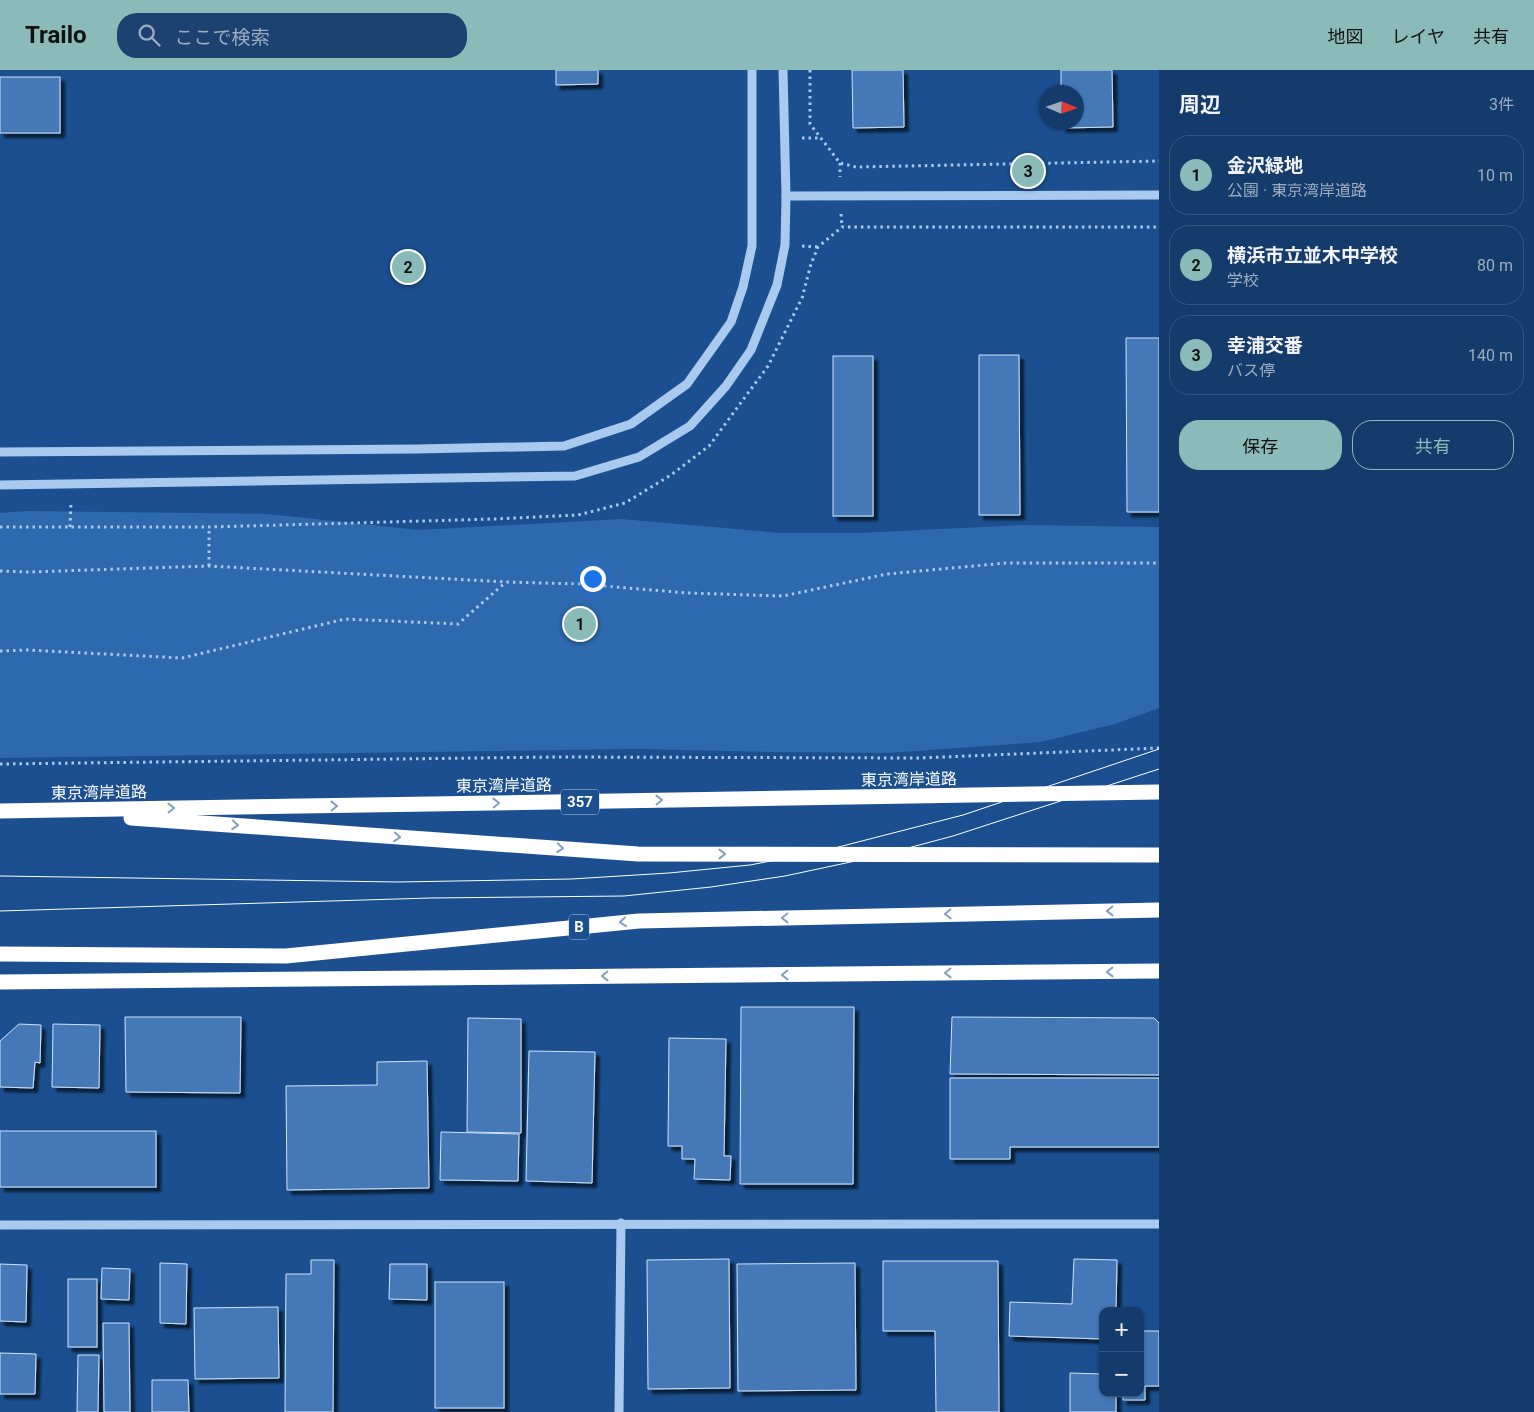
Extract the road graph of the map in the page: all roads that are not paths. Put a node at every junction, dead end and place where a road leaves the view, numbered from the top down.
1 (752, 70) edge
2 (783, 70) edge
3 (1159, 195) edge
4 (786, 196) junction
5 (0, 452) edge
6 (0, 485) edge
7 (1159, 792) edge
8 (0, 811) edge
9 (30, 811) junction
10 (1159, 855) edge
11 (1159, 910) edge
12 (0, 954) edge
13 (1159, 971) edge
14 (0, 982) edge
15 (621, 1223) junction
16 (1159, 1224) edge
17 (0, 1225) edge
18 (619, 1412) edge

1 - 5 street
2 - 4 street
3 - 4 street
4 - 6 street
9 -> 7 highway, 東京湾岸道路 / 357
8 - 9 highway, 東京湾岸道路 / 357
9 -> 10 highway
11 -> 12 highway, B
13 -> 14 highway
15 - 16 street
15 - 17 street
15 - 18 street

